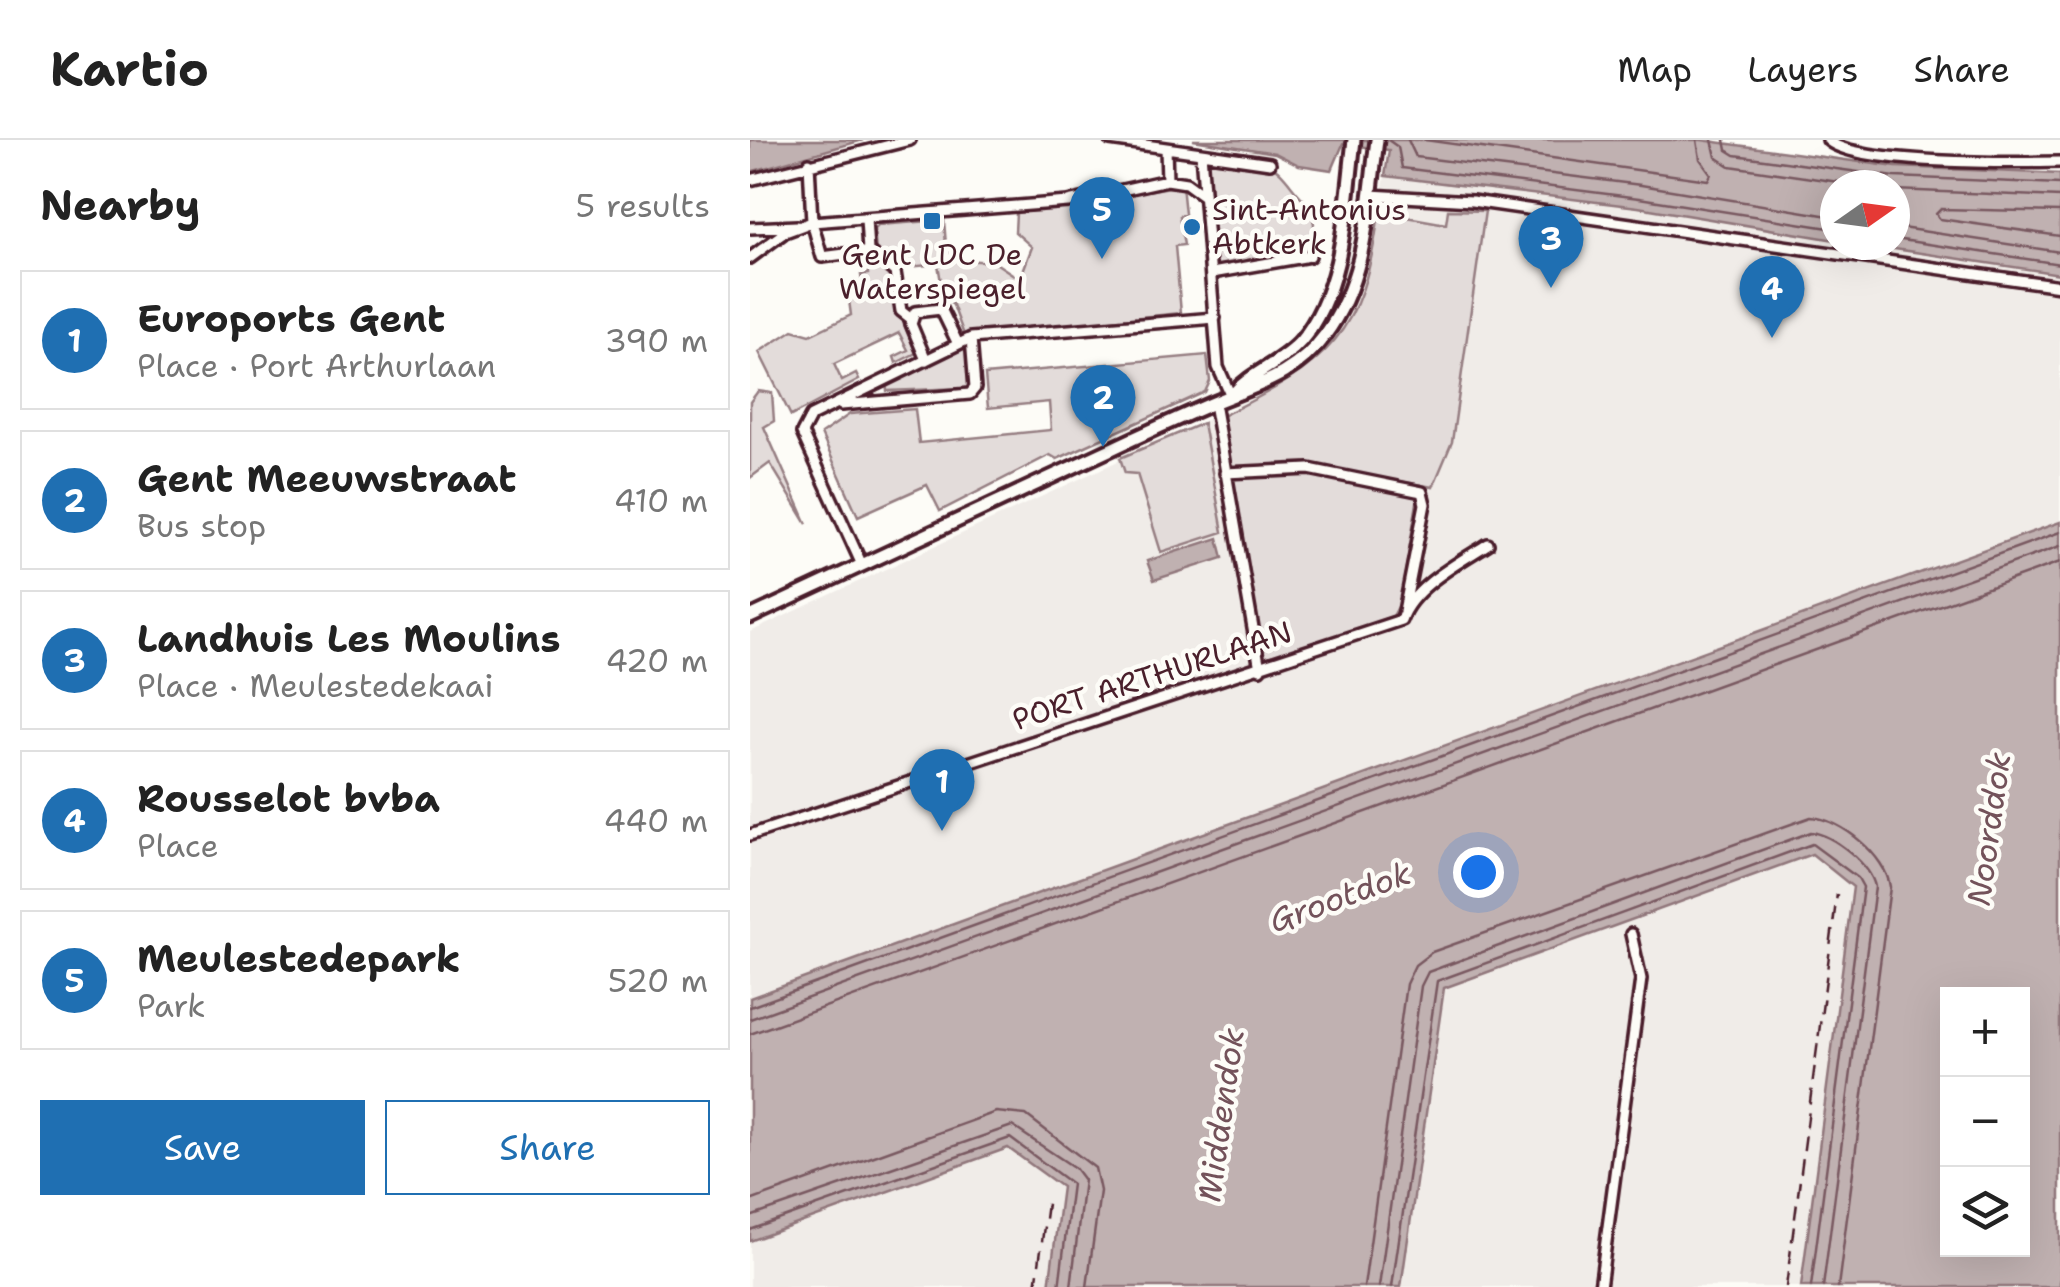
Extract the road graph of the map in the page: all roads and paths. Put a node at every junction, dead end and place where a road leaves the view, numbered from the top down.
1 (910, 140) edge
2 (1110, 140) edge
3 (1354, 140) edge
4 (1377, 140) edge
5 (1828, 140) edge
6 (1166, 148) junction
7 (1200, 153) junction
8 (809, 162) junction
9 (2060, 162) edge
10 (1270, 163) dead end
11 (750, 180) edge
12 (1167, 180) junction
13 (1204, 194) junction
14 (1370, 196) junction
15 (866, 218) junction
16 (812, 222) junction
17 (798, 226) junction
18 (750, 228) edge
19 (868, 251) junction
20 (1310, 256) dead end
21 (750, 258) edge
22 (1212, 273) junction
23 (2060, 286) edge
24 (910, 318) junction
25 (1215, 318) junction
26 (971, 338) junction
27 (958, 344) junction
28 (926, 360) junction
29 (877, 384) junction
30 (1231, 396) junction
31 (883, 403) junction
32 (1214, 403) junction
33 (834, 406) junction
34 (1224, 472) junction
35 (1488, 544) dead end
36 (862, 565) junction
37 (1404, 611) junction
38 (750, 618) edge
39 (1260, 669) junction
40 (750, 835) edge
41 (1631, 934) dead end
42 (1600, 1287) edge

1 - 8 street
2 - 6 street
3 - 30 main road
4 - 14 main road
5 - 9 street
6 - 7 street
6 - 12 street
7 - 10 street
7 - 13 street
8 - 11 street
8 - 16 street
12 - 13 street
12 - 15 street
13 - 22 street
14 - 23 street
14 - 30 main road
15 - 16 street
15 - 19 street
16 - 17 street
16 - 19 street
17 - 18 street
17 - 21 street
19 - 24 street
20 - 22 street
22 - 25 street
24 - 27 street
24 - 28 street
25 - 26 street
25 - 30 street
26 - 27 street
26 - 31 street
27 - 28 street
28 - 29 street
29 - 31 street
29 - 33 street
30 - 32 main road
31 - 33 street
32 - 34 street
32 - 36 main road
33 - 36 street
34 - 37 street
34 - 39 street
35 - 37 street, PORT ARTHURLAAN
36 - 38 main road
37 - 39 street, PORT ARTHURLAAN
39 - 40 street, PORT ARTHURLAAN
41 - 42 street

